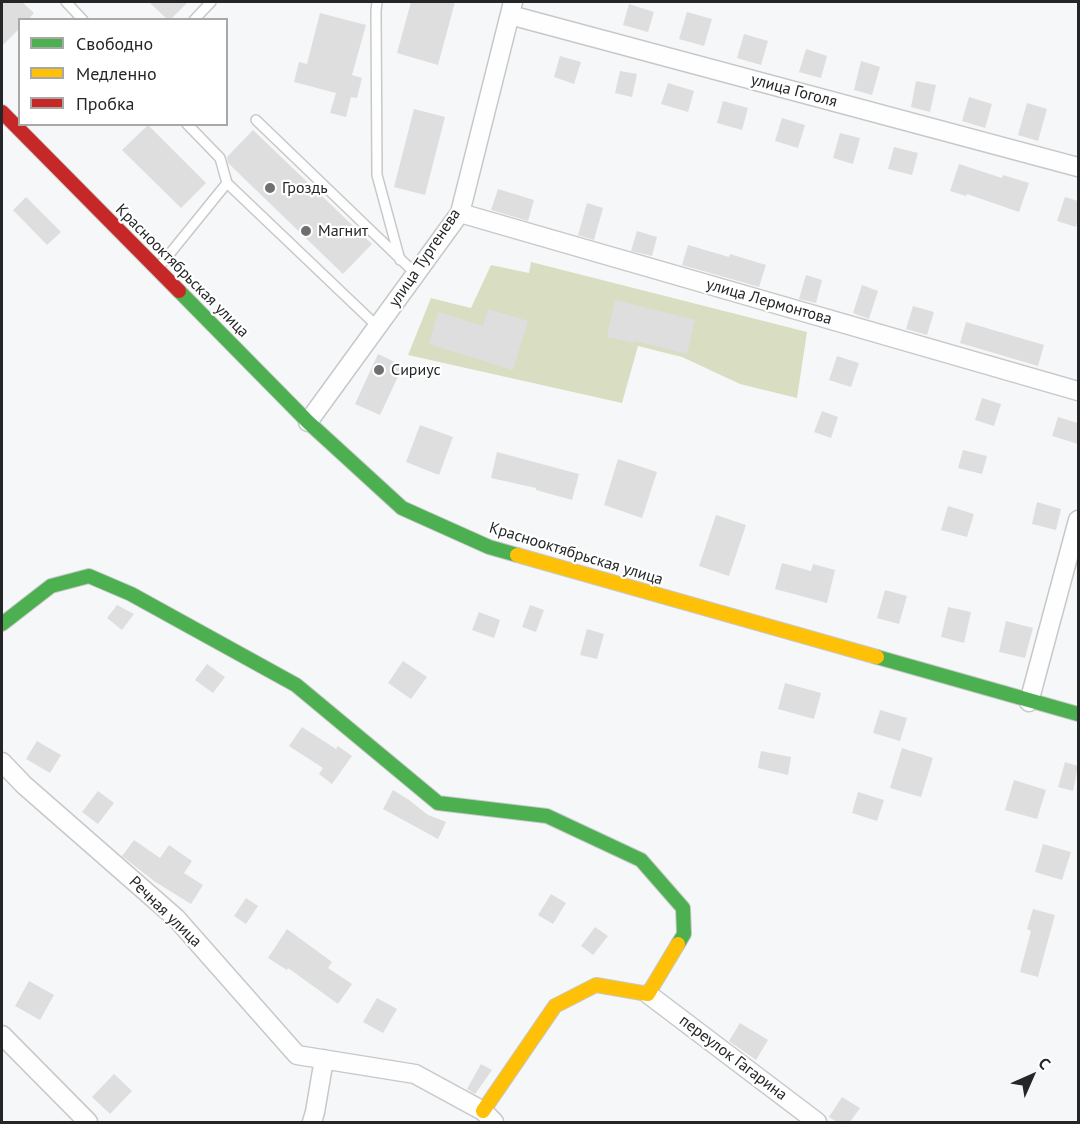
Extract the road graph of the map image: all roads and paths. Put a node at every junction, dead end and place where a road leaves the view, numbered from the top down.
1 (66, 2) edge
2 (211, 2) edge
3 (377, 2) edge
4 (512, 8) edge
5 (81, 18) edge
6 (196, 18) edge
7 (2, 112) edge
8 (256, 120) dead end
9 (189, 126) edge
10 (1078, 167) edge
11 (227, 183) junction
12 (460, 213) junction
13 (400, 260) junction
14 (158, 269) junction
15 (416, 274) junction
16 (378, 327) junction
17 (1078, 391) edge
18 (308, 422) junction
19 (1078, 520) edge
20 (2, 624) edge
21 (1029, 702) junction
22 (1078, 714) edge
23 (2, 762) edge
24 (648, 993) junction
25 (2, 1035) edge
26 (324, 1059) junction
27 (488, 1117) edge
28 (88, 1122) edge
29 (312, 1122) edge
30 (817, 1122) edge

1 - 5 lane
2 - 6 lane
3 - 13 lane
4 - 10 street, улица Гоголя
4 - 12 street, улица Тургенева
7 - 14 street, Краснооктябрьская улица
8 - 13 lane
9 - 11 lane
11 - 14 lane
11 - 16 lane
12 - 15 street, улица Тургенева
12 - 17 street, улица Лермонтова
13 - 15 lane
14 - 18 street, Краснооктябрьская улица
15 - 16 street, улица Тургенева
16 - 18 street, улица Тургенева
18 - 21 street, Краснооктябрьская улица
19 - 21 street
20 - 24 street
21 - 22 street, Краснооктябрьская улица
23 - 26 street, Речная улица
24 - 27 street
24 - 30 street, переулок Гагарина
25 - 28 street
26 - 27 street, Речная улица
26 - 29 street

